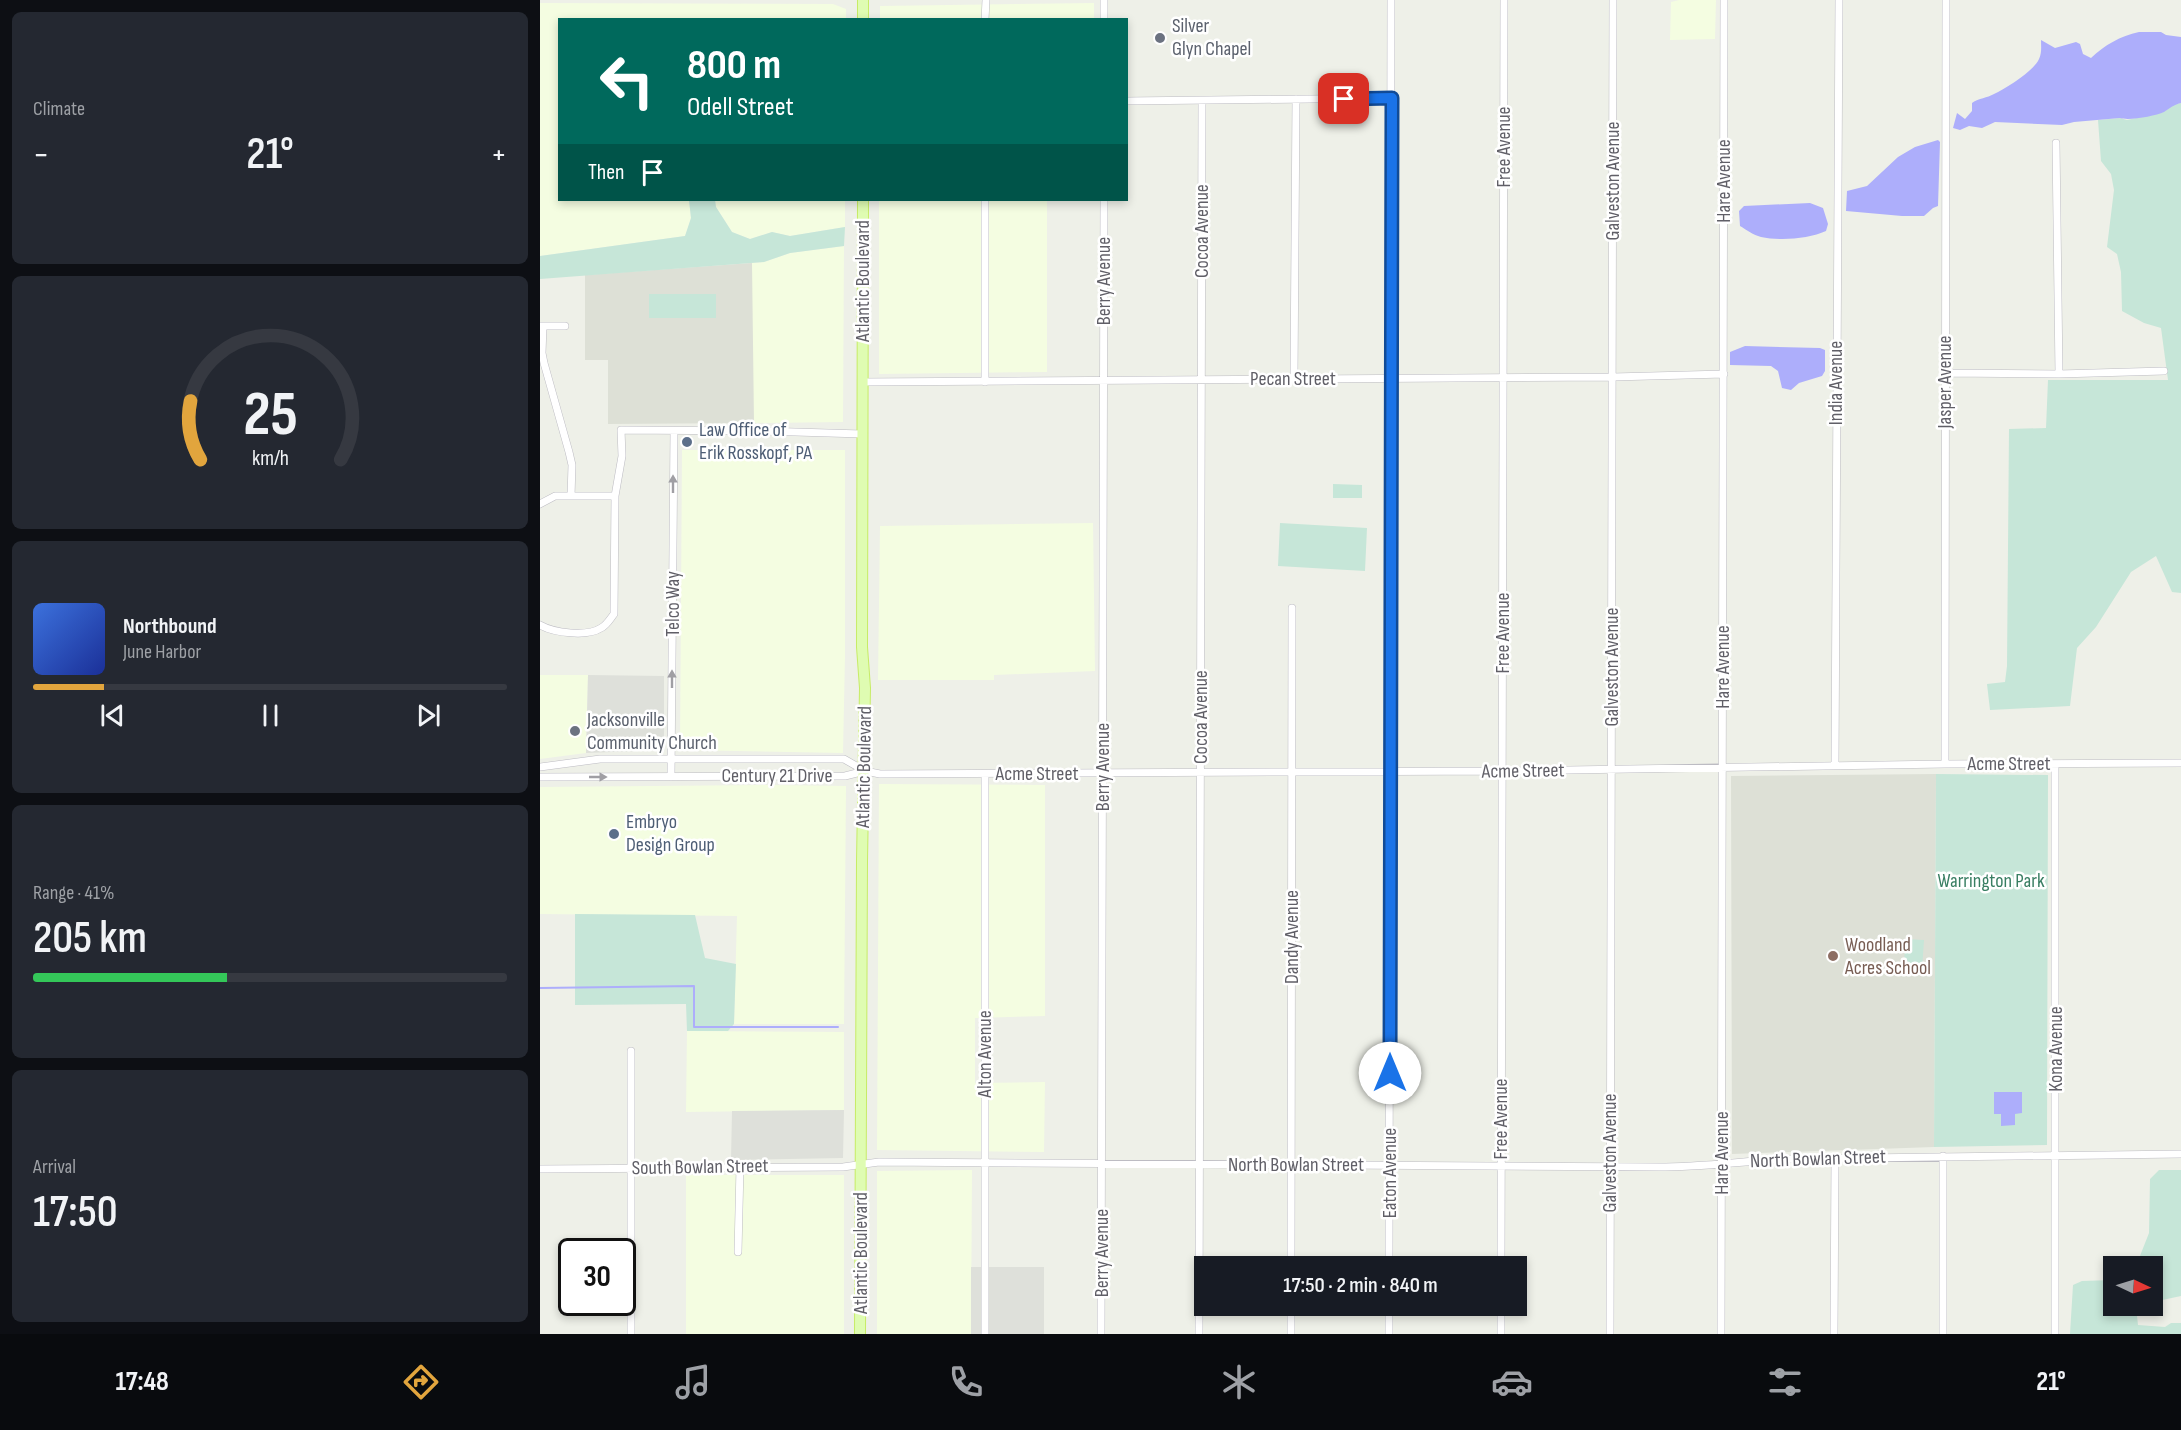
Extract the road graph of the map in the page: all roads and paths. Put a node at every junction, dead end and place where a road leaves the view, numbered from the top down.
1 (863, 0) edge
2 (986, 0) edge
3 (1104, 0) edge
4 (1391, 0) edge
5 (1504, 0) edge
6 (1613, 0) edge
7 (1724, 0) edge
8 (1839, 0) edge
9 (1946, 0) edge
10 (863, 18) edge
11 (985, 18) edge
12 (1104, 18) edge
13 (1392, 98) junction
14 (1296, 99) junction
15 (1128, 101) edge
16 (1202, 101) junction
17 (2056, 143) dead end
18 (863, 201) edge
19 (985, 201) edge
20 (1104, 201) edge
21 (541, 326) edge
22 (565, 326) dead end
23 (2164, 371) dead end
24 (1945, 373) junction
25 (1724, 374) junction
26 (2059, 374) junction
27 (1503, 377) junction
28 (1613, 377) junction
29 (1391, 378) junction
30 (1294, 379) junction
31 (1201, 380) junction
32 (1104, 381) junction
33 (862, 382) junction
34 (985, 382) junction
35 (674, 431) junction
36 (862, 434) junction
37 (571, 496) junction
38 (615, 496) junction
39 (540, 504) edge
40 (1292, 608) dead end
41 (540, 625) edge
42 (672, 758) junction
43 (2181, 763) edge
44 (1945, 764) junction
45 (2055, 764) junction
46 (1835, 766) junction
47 (540, 767) edge
48 (1723, 767) junction
49 (1611, 770) junction
50 (865, 771) junction
51 (1503, 771) junction
52 (1391, 772) junction
53 (1103, 773) junction
54 (1293, 773) junction
55 (985, 774) junction
56 (1201, 774) junction
57 (540, 777) edge
58 (671, 777) junction
59 (630, 1051) dead end
60 (2181, 1154) edge
61 (1943, 1156) junction
62 (2056, 1156) junction
63 (1835, 1158) junction
64 (985, 1163) junction
65 (1102, 1163) junction
66 (861, 1164) junction
67 (1199, 1164) junction
68 (1721, 1164) junction
69 (1291, 1165) junction
70 (1389, 1165) junction
71 (1501, 1166) junction
72 (740, 1167) junction
73 (1610, 1167) junction
74 (630, 1168) junction
75 (540, 1169) edge
76 (738, 1252) dead end
77 (1291, 1256) edge
78 (1389, 1256) edge
79 (1501, 1256) edge
80 (1291, 1316) edge
81 (1389, 1316) edge
82 (1501, 1316) edge
83 (631, 1334) edge
84 (860, 1334) edge
85 (985, 1334) edge
86 (1101, 1334) edge
87 (1198, 1334) edge
88 (1291, 1334) edge
89 (1389, 1334) edge
90 (1500, 1334) edge
91 (1610, 1334) edge
92 (1721, 1334) edge
93 (1834, 1334) edge
94 (1943, 1334) edge
95 (2055, 1334) edge

1 - 10 main road
2 - 11 street
3 - 12 street
4 - 13 street, Eaton Avenue
5 - 27 street, Free Avenue
6 - 28 street, Galveston Avenue
7 - 25 street, Hare Avenue
8 - 46 street, India Avenue
9 - 24 street, Jasper Avenue
13 - 14 street
13 - 29 street, Eaton Avenue
14 - 16 street
14 - 30 street
15 - 16 street
16 - 31 street, Cocoa Avenue
17 - 26 street
18 - 33 main road, Atlantic Boulevard
19 - 34 street
20 - 32 street, Berry Avenue
21 - 22 street
21 - 37 street
23 - 26 street
24 - 26 street
24 - 44 street, Jasper Avenue
25 - 28 street, Pecan Street
25 - 48 street, Hare Avenue
27 - 28 street, Pecan Street
27 - 29 street, Pecan Street
27 - 51 street, Free Avenue
28 - 49 street, Galveston Avenue
29 - 30 street, Pecan Street
29 - 52 street, Eaton Avenue
30 - 31 street, Pecan Street
31 - 32 street, Pecan Street
31 - 56 street, Cocoa Avenue
32 - 34 street, Pecan Street
32 - 53 street, Berry Avenue
33 - 34 street, Pecan Street
33 - 36 main road, Atlantic Boulevard
35 - 36 street
35 - 38 street
42 -> 35 street, Telco Way
36 - 50 main road, Atlantic Boulevard
37 - 38 street
37 - 39 street
38 - 41 street
40 - 54 street, Dandy Avenue
42 - 47 street, Century 21 Drive
42 - 50 street, Century 21 Drive
42 - 58 street, Telco Way
43 - 45 street, Acme Street
44 - 45 street, Acme Street
44 - 46 street, Acme Street
45 - 62 street, Kona Avenue
46 - 48 street, Acme Street
48 - 49 street, Acme Street
48 - 68 street, Hare Avenue
49 - 51 street, Acme Street
49 - 73 street, Galveston Avenue
50 - 55 street, Acme Street
50 - 58 street, Century 21 Drive
50 - 66 main road, Atlantic Boulevard
51 - 52 street, Acme Street
51 - 71 street, Free Avenue
52 - 54 street, Acme Street
52 - 70 street, Eaton Avenue
53 - 55 street, Acme Street
53 - 56 street, Acme Street
53 - 65 street, Berry Avenue
54 - 56 street, Acme Street
54 - 69 street, Dandy Avenue
55 - 64 street, Alton Avenue
56 - 67 street, Cocoa Avenue
57 -> 58 street, Century 21 Drive
59 - 74 street
60 - 62 street, North Bowlan Street
61 - 62 street, North Bowlan Street
61 - 63 street, North Bowlan Street
61 - 94 street
62 - 95 street, Kona Avenue
63 - 68 street, North Bowlan Street
63 - 93 street
64 - 65 street, North Bowlan Street
64 - 66 street, North Bowlan Street
64 - 85 street, Alton Avenue
65 - 67 street, North Bowlan Street
65 - 86 street, Berry Avenue
66 - 72 street, South Bowlan Street
66 - 84 main road, Atlantic Boulevard
67 - 69 street, North Bowlan Street
67 - 87 street, Cocoa Avenue
68 - 73 street, North Bowlan Street
68 - 92 street, Hare Avenue
69 - 70 street, North Bowlan Street
69 - 77 street, Dandy Avenue
70 - 71 street, North Bowlan Street
70 - 78 street, Eaton Avenue
71 - 73 street, North Bowlan Street
71 - 79 street, Free Avenue
72 - 74 street, South Bowlan Street
72 - 76 street
73 - 91 street, Galveston Avenue
74 - 75 street, South Bowlan Street
74 - 83 street
80 - 88 street
81 - 89 street
82 - 90 street

